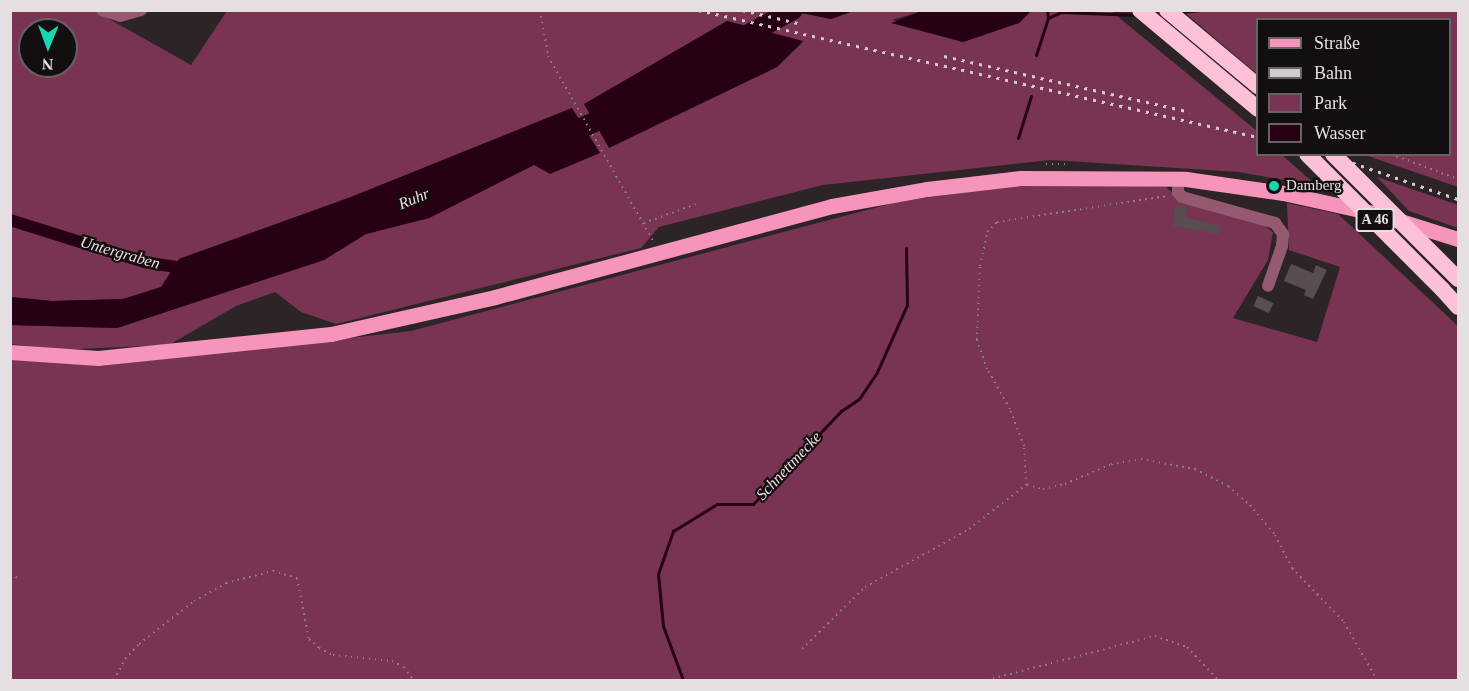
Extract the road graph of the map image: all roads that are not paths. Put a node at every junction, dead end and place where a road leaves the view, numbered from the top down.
1 (141, 10) edge
2 (1140, 10) edge
3 (1167, 10) edge
4 (104, 11) edge
5 (1256, 85) edge
6 (1256, 109) edge
7 (1309, 156) edge
8 (1335, 156) edge
9 (1179, 186) junction
10 (1458, 239) edge
11 (1458, 279) edge
12 (1268, 286) dead end
13 (1458, 307) edge
14 (10, 352) edge

1 - 4 lane
2 - 6 highway
3 - 5 highway
7 - 13 highway, A 46, bridge
8 - 11 highway, A 46, bridge
9 - 10 main road
9 - 12 lane
9 - 14 main road

